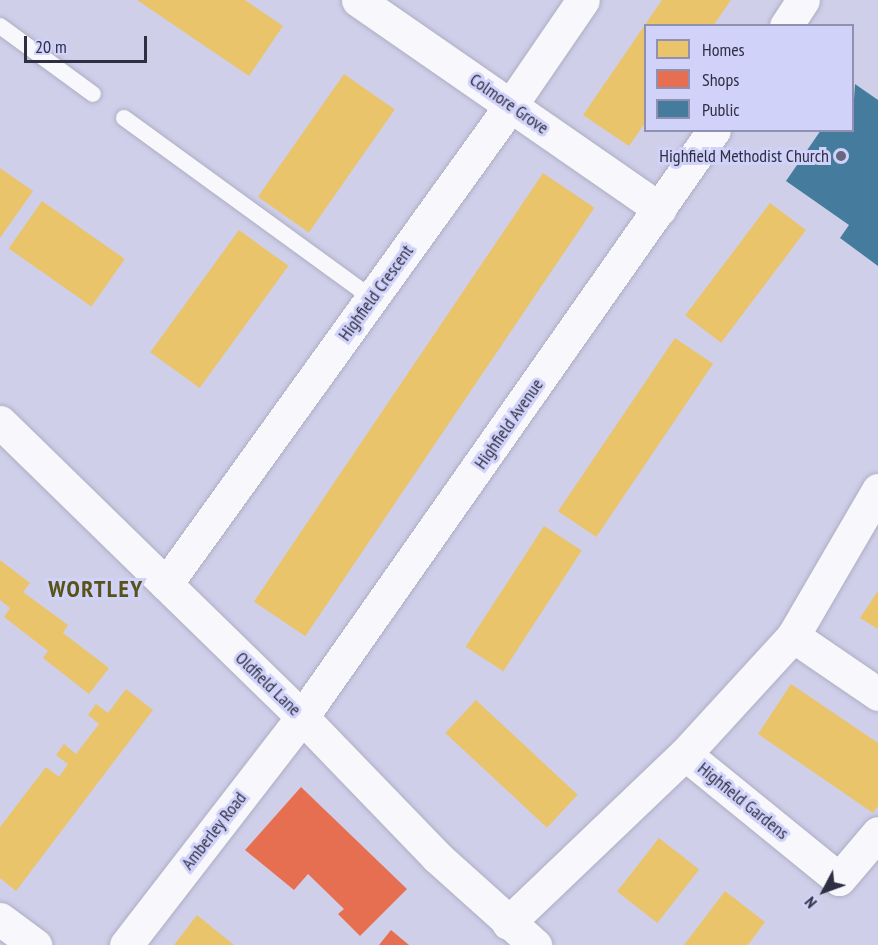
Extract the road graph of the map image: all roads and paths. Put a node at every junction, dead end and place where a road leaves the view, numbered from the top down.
1 (358, 0) edge
2 (583, 0) edge
3 (803, 0) edge
4 (787, 24) edge
5 (0, 26) edge
6 (93, 94) dead end
7 (511, 105) junction
8 (123, 118) dead end
9 (713, 132) edge
10 (660, 209) junction
11 (372, 298) junction
12 (0, 422) edge
13 (878, 490) edge
14 (166, 584) junction
15 (793, 636) junction
16 (878, 694) edge
17 (302, 717) junction
18 (685, 754) junction
19 (878, 833) edge
20 (0, 919) edge
21 (508, 923) junction
22 (35, 945) edge
23 (126, 945) edge
24 (535, 945) edge

1 - 7 street, Colmore Grove
2 - 7 street, Highfield Crescent
3 - 4 street
5 - 6 lane
7 - 10 street, Colmore Grove
7 - 11 street, Highfield Crescent
8 - 11 lane
9 - 10 street, Highfield Avenue
10 - 17 street, Highfield Avenue
11 - 14 street, Highfield Crescent
12 - 14 street, Oldfield Lane
13 - 15 street, Highfield Gardens
14 - 17 street, Oldfield Lane
15 - 16 street
15 - 18 street, Highfield Gardens
17 - 21 street, Oldfield Lane
17 - 23 street, Amberley Road
18 - 19 street, Highfield Gardens
18 - 21 street, Highfield Gardens
20 - 22 street
21 - 24 street, Oldfield Lane

